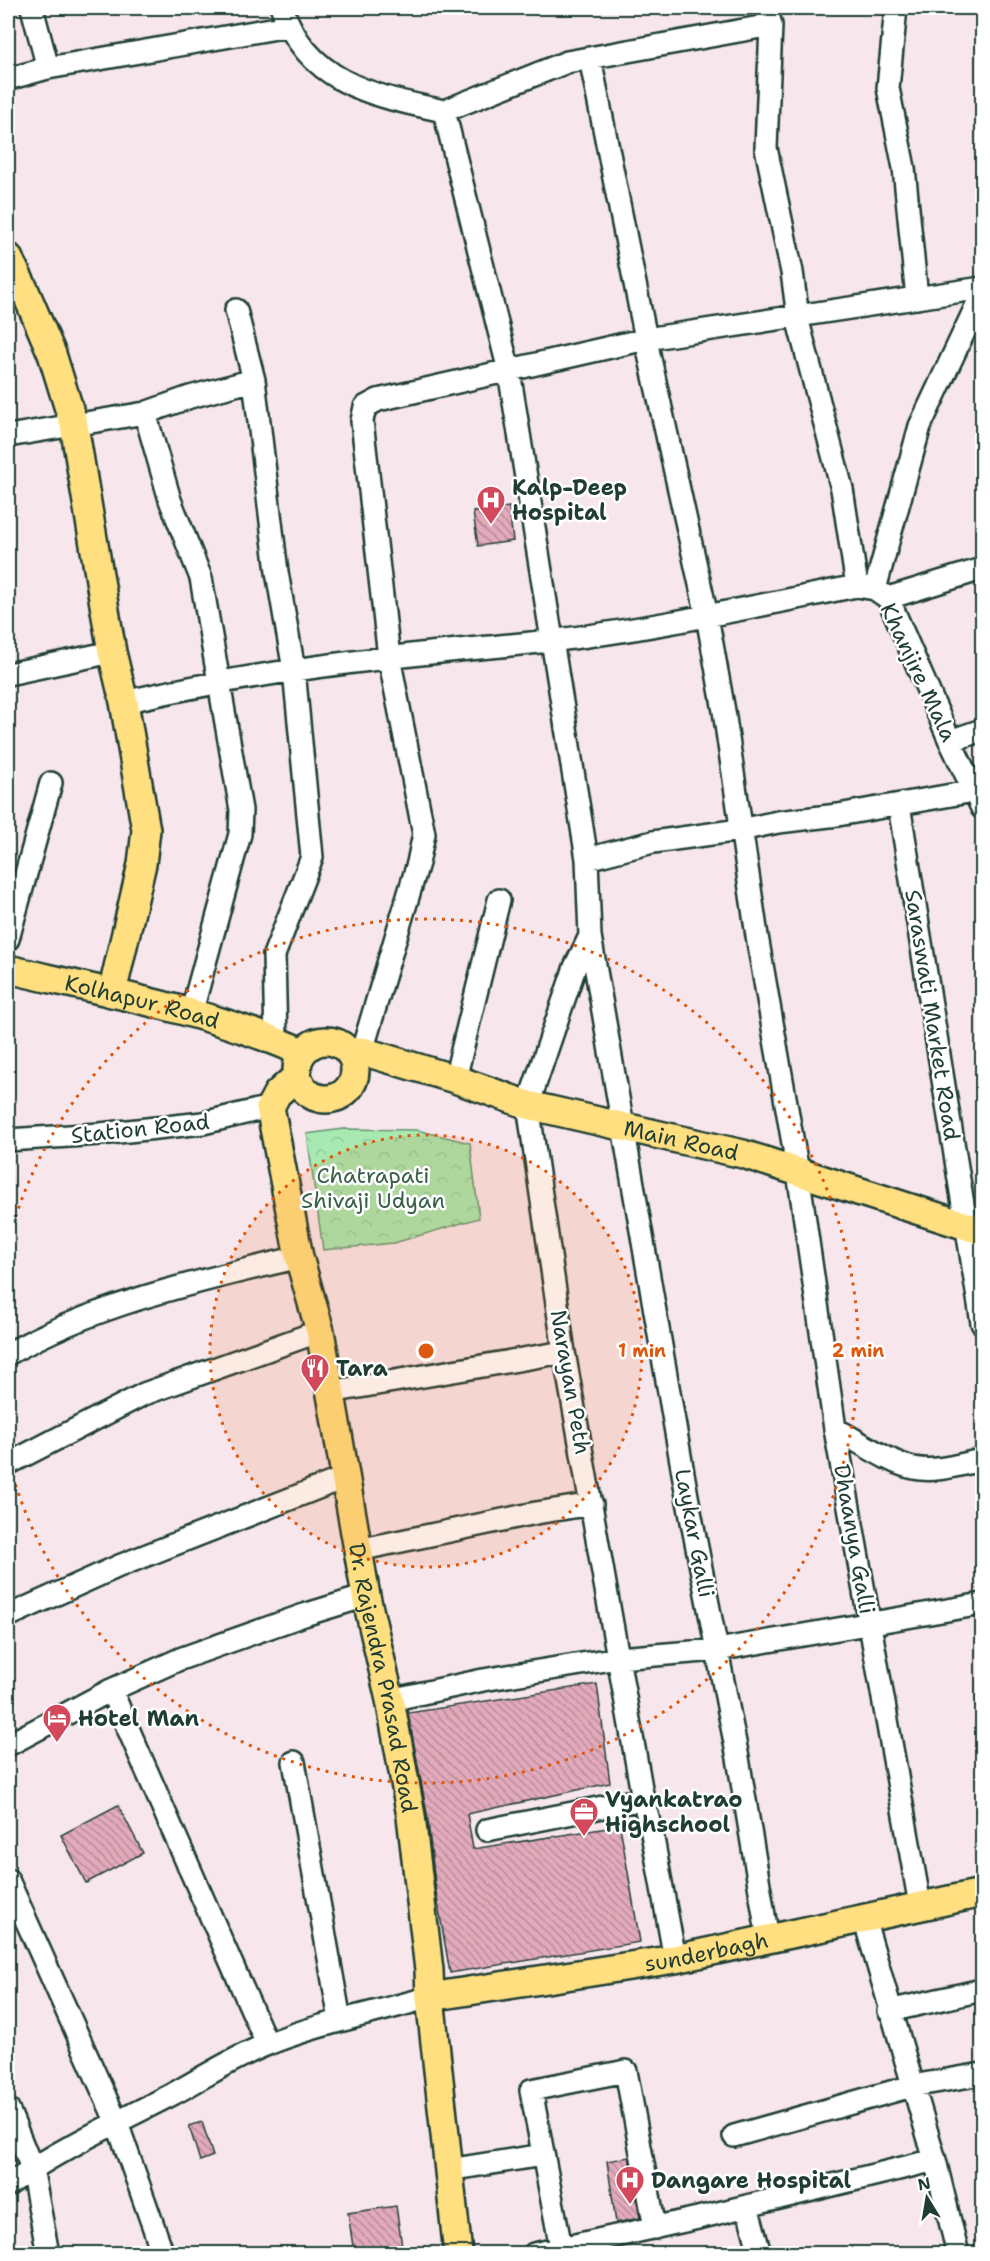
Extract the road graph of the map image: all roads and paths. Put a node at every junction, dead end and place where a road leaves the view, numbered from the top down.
1 (32, 8) edge
2 (896, 8) edge
3 (769, 16) edge
4 (285, 17) edge
5 (590, 58) junction
6 (48, 68) junction
7 (8, 79) edge
8 (444, 111) junction
9 (8, 257) edge
10 (982, 288) edge
11 (982, 294) edge
12 (917, 298) junction
13 (236, 310) dead end
14 (798, 315) junction
15 (646, 339) junction
16 (508, 371) junction
17 (254, 380) junction
18 (145, 413) junction
19 (74, 425) junction
20 (8, 436) edge
21 (982, 569) edge
22 (873, 591) junction
23 (707, 616) junction
24 (552, 641) junction
25 (112, 652) junction
26 (389, 657) junction
27 (294, 670) junction
28 (8, 674) edge
29 (219, 682) junction
30 (124, 702) junction
31 (982, 730) edge
32 (950, 741) junction
33 (51, 783) dead end
34 (978, 799) edge
35 (899, 805) junction
36 (740, 830) junction
37 (586, 860) junction
38 (500, 900) dead end
39 (590, 936) junction
40 (8, 939) edge
41 (8, 969) edge
42 (112, 993) junction
43 (191, 1014) junction
44 (276, 1041) junction
45 (363, 1053) junction
46 (299, 1064) junction
47 (455, 1079) junction
48 (528, 1105) junction
49 (270, 1107) junction
50 (624, 1127) junction
51 (8, 1140) edge
52 (798, 1172) junction
53 (974, 1228) edge
54 (299, 1257) junction
55 (982, 1323) edge
56 (320, 1330) junction
57 (564, 1352) junction
58 (8, 1354) edge
59 (330, 1392) junction
60 (836, 1429) junction
61 (982, 1460) edge
62 (8, 1464) edge
63 (346, 1477) junction
64 (592, 1504) junction
65 (358, 1550) junction
66 (366, 1596) junction
67 (982, 1604) edge
68 (8, 1617) edge
69 (870, 1622) junction
70 (717, 1650) junction
71 (618, 1658) junction
72 (111, 1690) junction
73 (390, 1700) junction
74 (8, 1745) edge
75 (294, 1762) dead end
76 (643, 1799) junction
77 (487, 1830) dead end
78 (8, 1880) edge
79 (982, 1893) edge
80 (920, 1905) junction
81 (864, 1918) junction
82 (768, 1939) junction
83 (675, 1959) junction
84 (982, 1990) edge
85 (430, 1997) junction
86 (890, 2011) junction
87 (340, 2020) junction
88 (267, 2044) junction
89 (982, 2074) edge
90 (912, 2086) junction
91 (8, 2109) edge
92 (117, 2123) junction
93 (734, 2136) dead end
94 (543, 2155) junction
95 (935, 2160) junction
96 (32, 2168) junction
97 (448, 2170) junction
98 (8, 2185) edge
99 (747, 2206) junction
100 (655, 2228) junction
101 (561, 2248) junction
102 (48, 2253) edge
103 (163, 2253) edge
104 (458, 2253) edge
105 (534, 2253) edge
106 (760, 2253) edge
107 (958, 2253) edge

1 - 6 street
2 - 12 street
3 - 5 street
3 - 14 street, Khanjire Mala
4 - 6 street
4 - 8 street
5 - 8 street
5 - 15 street, Dhaanya Galli
6 - 7 street
8 - 16 street, Laykar Galli
9 - 19 main road
10 - 12 street
11 - 22 street
12 - 14 street
13 - 17 street
14 - 15 street
14 - 22 street, Khanjire Mala
15 - 16 street
15 - 23 street, Dhaanya Galli
16 - 24 street, Laykar Galli
16 - 26 street
17 - 18 street
17 - 27 street
18 - 19 street
18 - 29 street
19 - 20 street
19 - 25 main road
21 - 22 street
22 - 23 street
22 - 32 street, Khanjire Mala
23 - 24 street
23 - 36 street, Dhaanya Galli
24 - 26 street
24 - 37 street, Laykar Galli
25 - 28 street
25 - 30 main road
26 - 27 street
26 - 45 street
27 - 29 street
27 - 44 street
29 - 30 street
29 - 43 street
30 - 42 main road
31 - 32 street
32 - 34 street, Khanjire Mala
33 - 40 street
34 - 35 street
35 - 36 street
35 - 53 street, Saraswati Market Road
36 - 37 street
36 - 52 street, Dhaanya Galli
37 - 39 street, Laykar Galli
38 - 47 street
39 - 48 street
39 - 50 street, Laykar Galli
41 - 42 main road, Kolhapur Road
42 - 43 main road, Kolhapur Road
43 - 44 main road, Kolhapur Road
44 - 46 main road, Kolhapur Road
45 - 46 main road
45 - 46 main road
45 - 47 main road, Main Road
46 - 49 main road
47 - 48 main road, Main Road
48 - 50 main road, Main Road
48 - 57 street, Narayan Peth
49 - 51 street, Station Road
49 - 54 main road, Dr. Rajendra Prasad Road
50 - 52 main road, Main Road
50 - 70 street, Laykar Galli
52 - 53 main road, Main Road
52 - 60 street, Dhaanya Galli
53 - 55 street, Saraswati Market Road
54 - 56 main road, Dr. Rajendra Prasad Road
54 - 58 street
56 - 59 main road, Dr. Rajendra Prasad Road
56 - 62 street
57 - 59 street
57 - 64 street, Narayan Peth
59 - 63 main road, Dr. Rajendra Prasad Road
60 - 61 street
60 - 69 street, Dhaanya Galli
63 - 65 main road, Dr. Rajendra Prasad Road
63 - 68 street
64 - 65 street
64 - 71 street, Narayan Peth
65 - 66 main road, Dr. Rajendra Prasad Road
66 - 72 street
66 - 73 main road, Dr. Rajendra Prasad Road
67 - 69 street
69 - 70 street
69 - 80 street, Dhaanya Galli
70 - 71 street
70 - 82 street, Laykar Galli
71 - 73 street
71 - 76 street, Narayan Peth
72 - 74 street
72 - 88 street
73 - 85 main road, Dr. Rajendra Prasad Road
75 - 87 street
76 - 77 street
76 - 83 street, Narayan Peth
78 - 92 street
79 - 80 main road, sunderbagh
80 - 81 main road, sunderbagh
81 - 82 main road, sunderbagh
81 - 86 street
82 - 83 main road, sunderbagh
83 - 85 main road, sunderbagh
84 - 86 street
85 - 87 street
85 - 97 main road, Dr. Rajendra Prasad Road
86 - 90 street
87 - 88 street
88 - 92 street
89 - 90 street
90 - 93 street
90 - 95 street
91 - 96 street
92 - 96 street
92 - 103 street
94 - 97 street
94 - 100 street
94 - 101 street
95 - 99 street
95 - 107 street
96 - 98 street
96 - 102 street
97 - 104 main road, Dr. Rajendra Prasad Road
99 - 100 street
99 - 106 street
100 - 101 street
101 - 105 street

